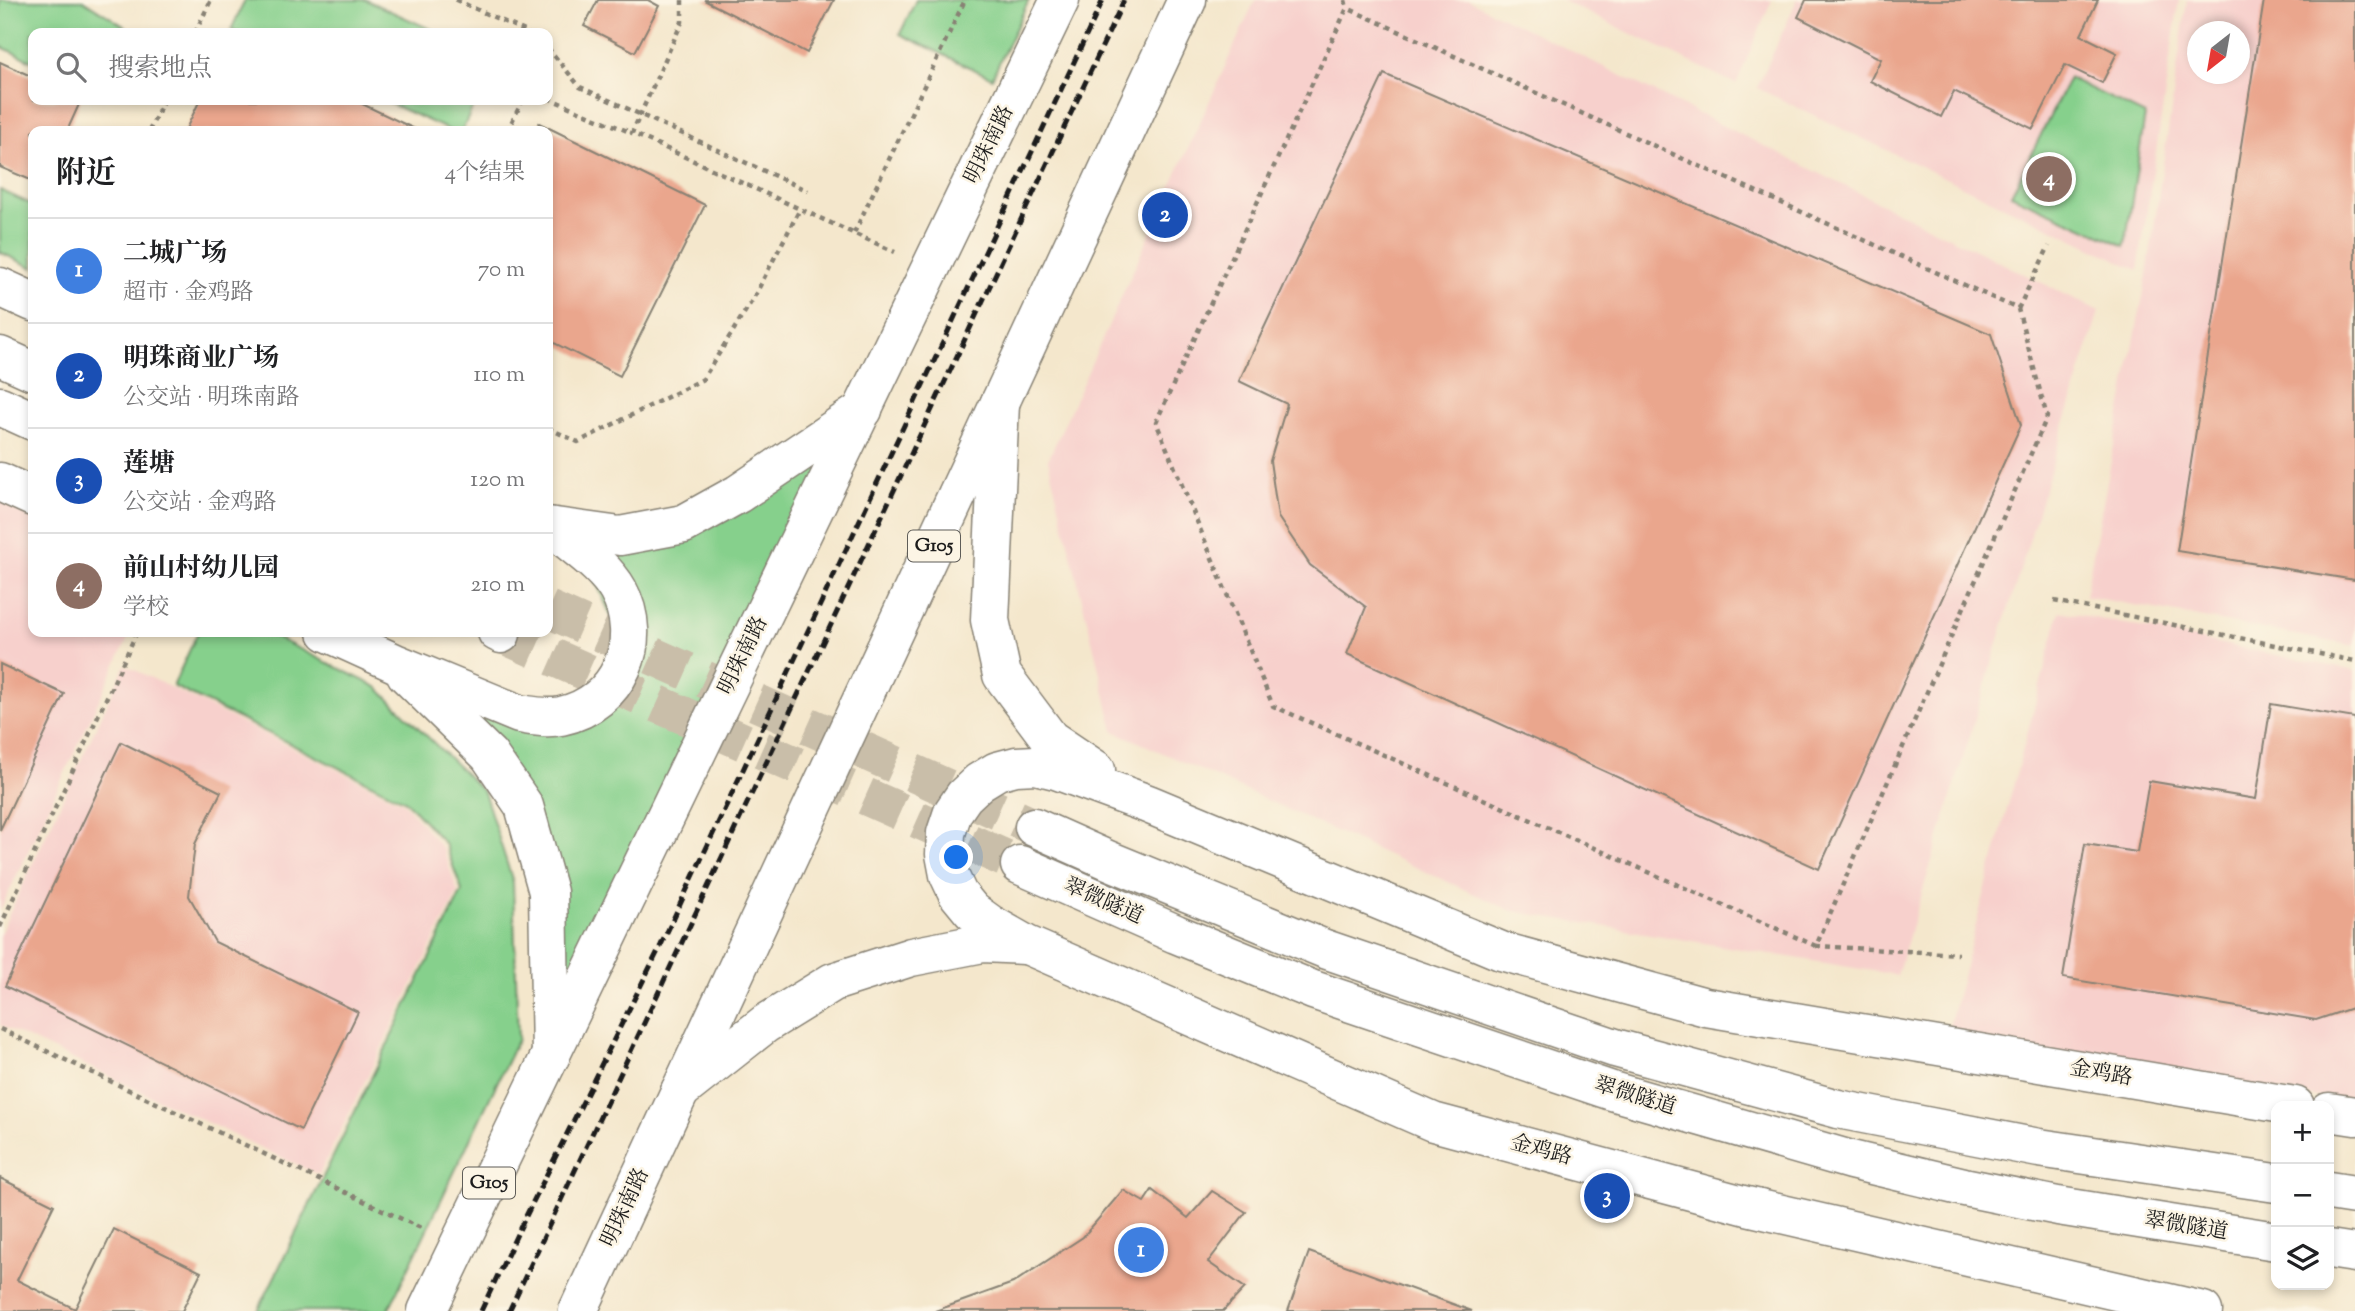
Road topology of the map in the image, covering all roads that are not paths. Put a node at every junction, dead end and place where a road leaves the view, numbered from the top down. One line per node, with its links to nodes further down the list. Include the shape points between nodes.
1 (1060, 0): 9 (main road, 明珠南路 / G105)
2 (1187, 0): 7 (main road, 明珠南路 / G105)
3 (0, 287): 4 (main road)
4 (28, 300)
5 (0, 356): 6 (main road)
6 (28, 369)
7 (1000, 403): 17 (main road, via 990,620 1002,675 1050,739); 22 (main road, 明珠南路 / G105)
8 (0, 406): 10 (main road)
9 (863, 410): 13 (main road, via 738,494 684,524 620,536); 21 (main road, 明珠南路 / G105)
10 (28, 419)
11 (0, 482): 12 (main road)
12 (28, 495)
13 (553, 526)
14 (553, 529): 16 (main road, via 603,571 625,608 628,650 622,670 596,701 559,717 539,718)
15 (338, 637): 16 (main road)
16 (395, 663): 21 (main road, via 489,755 524,806 548,892)
17 (1148, 804): 20 (main road, 金鸡路, via 1036,765 997,771 964,796 946,832 949,876 972,911); 23 (main road, 金鸡路, via 1501,951 1706,1007)
18 (1034, 827): 26 (main road, 翠微隧道, via 1325,949 1615,1048 1838,1109 2039,1148)
19 (1020, 865): 29 (main road, 翠微隧道, via 1313,990 1612,1091 1964,1187)
20 (1027, 945): 22 (main road, via 983,943 911,957 833,982 765,1024); 34 (main road, 金鸡路, via 1433,1122 1747,1206)
21 (551, 1055): 32 (main road, 明珠南路 / G105)
22 (680, 1091): 33 (main road, 明珠南路 / G105)
23 (2271, 1102)
24 (2334, 1113): 25 (main road)
25 (2355, 1116)
26 (2271, 1182)
27 (2334, 1192): 28 (main road)
28 (2355, 1195)
29 (2271, 1240)
30 (2334, 1250): 31 (main road)
31 (2355, 1253)
32 (428, 1311)
33 (578, 1311)
34 (2203, 1311)

